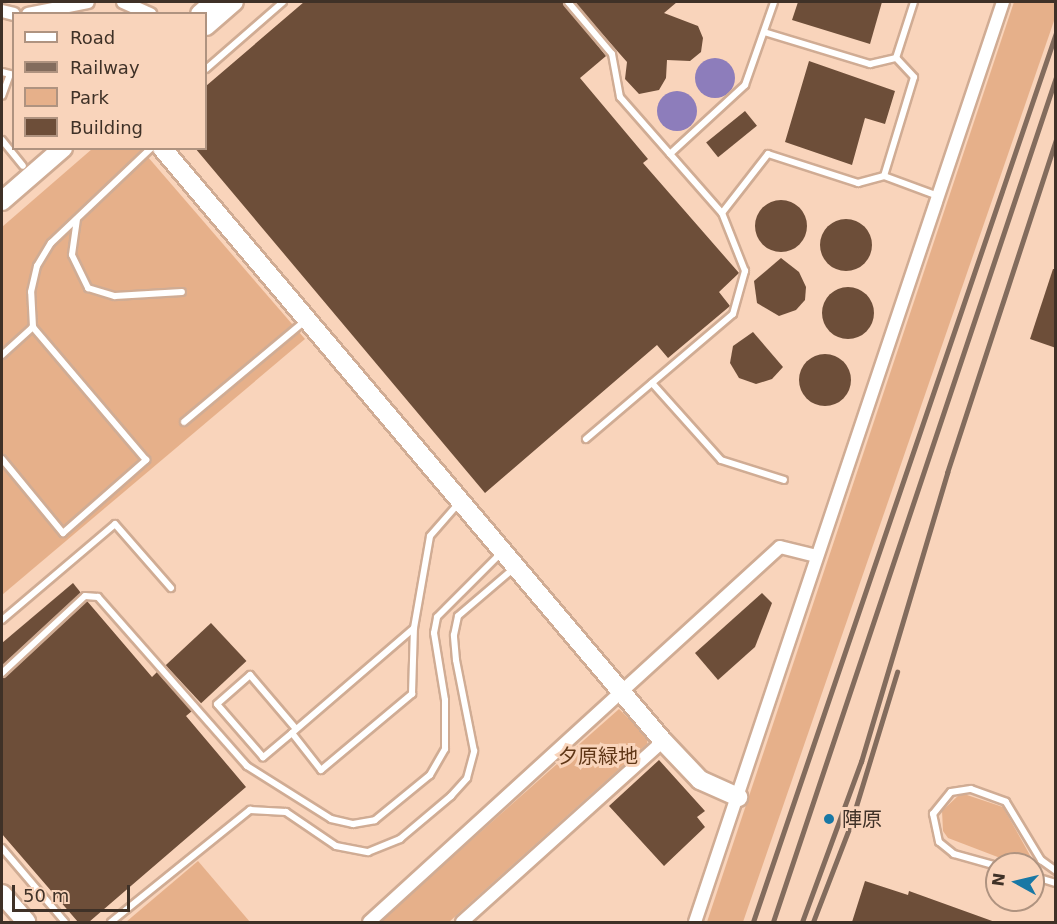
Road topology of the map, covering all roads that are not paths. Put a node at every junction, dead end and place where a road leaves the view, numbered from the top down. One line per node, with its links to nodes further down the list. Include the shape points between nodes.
1 (88, 2): 10 (street)
2 (123, 2): 11 (street)
3 (214, 2): 12 (street)
4 (234, 2): 13 (street)
5 (283, 2): 16 (lane)
6 (568, 2): 25 (lane, via 612,54 620,97)
7 (774, 2): 14 (lane)
8 (914, 2): 15 (lane)
9 (1003, 2): 29 (street)
10 (38, 12)
11 (146, 12)
12 (202, 12)
13 (207, 25)
14 (764, 32): 15 (lane, via 870,64); 25 (lane, via 746,85)
15 (896, 58): 27 (lane, via 914,77)
16 (207, 68)
17 (2, 72): 18 (lane)
18 (12, 73): 19 (lane)
19 (2, 96)
20 (2, 140): 26 (lane)
21 (41, 150): 26 (street)
22 (61, 150): 30 (street)
23 (149, 150): 32 (lane)
24 (164, 150): 34 (street)
25 (670, 154): 31 (lane)
26 (22, 166): 28 (street)
27 (884, 176): 29 (lane); 31 (lane, via 858,183 768,154)
28 (2, 184)
29 (938, 196): 44 (street)
30 (2, 201)
31 (722, 213): 37 (lane, via 745,272 733,314)
32 (77, 218): 33 (lane, via 72,255 88,288 115,296); 35 (lane, via 51,243 37,266 31,292)
33 (182, 292)
34 (306, 319): 38 (lane); 42 (street)
35 (33, 327): 36 (lane); 40 (lane, via 146,460 63,532)
36 (2, 355)
37 (652, 382): 39 (lane); 41 (lane, via 721,460)
38 (184, 422)
39 (586, 440)
40 (2, 459)
41 (784, 480)
42 (461, 502): 43 (street); 48 (lane, via 430,536)
43 (503, 551): 45 (street); 49 (lane, via 436,617 434,633 445,700 445,749 430,775 375,820 353,824 332,819 254,772 98,597 85,596)
44 (817, 556): 50 (street, via 780,547); 53 (street)
45 (516, 567): 50 (street); 60 (lane, via 458,616 456,660 474,752 467,778 452,796 400,839 368,852 336,846 286,812 250,810)
46 (171, 588): 47 (lane, via 115,524)
47 (2, 620)
48 (414, 628): 51 (lane); 51 (lane, via 412,694 321,770)
49 (2, 673)
50 (623, 693): 52 (street); 61 (street)
51 (294, 731): 51 (lane, via 263,757 217,704 250,675)
52 (663, 741): 53 (street, via 700,780); 62 (street)
53 (738, 797): 63 (street)
54 (2, 848): 59 (lane)
55 (1036, 852): 56 (lane, via 1006,802 971,789 951,792 933,814 939,842 954,854)
56 (985, 863)
57 (2, 894): 58 (street)
58 (26, 922)
59 (65, 922)
60 (111, 922)
61 (369, 922)
62 (462, 922)
63 (695, 922)

